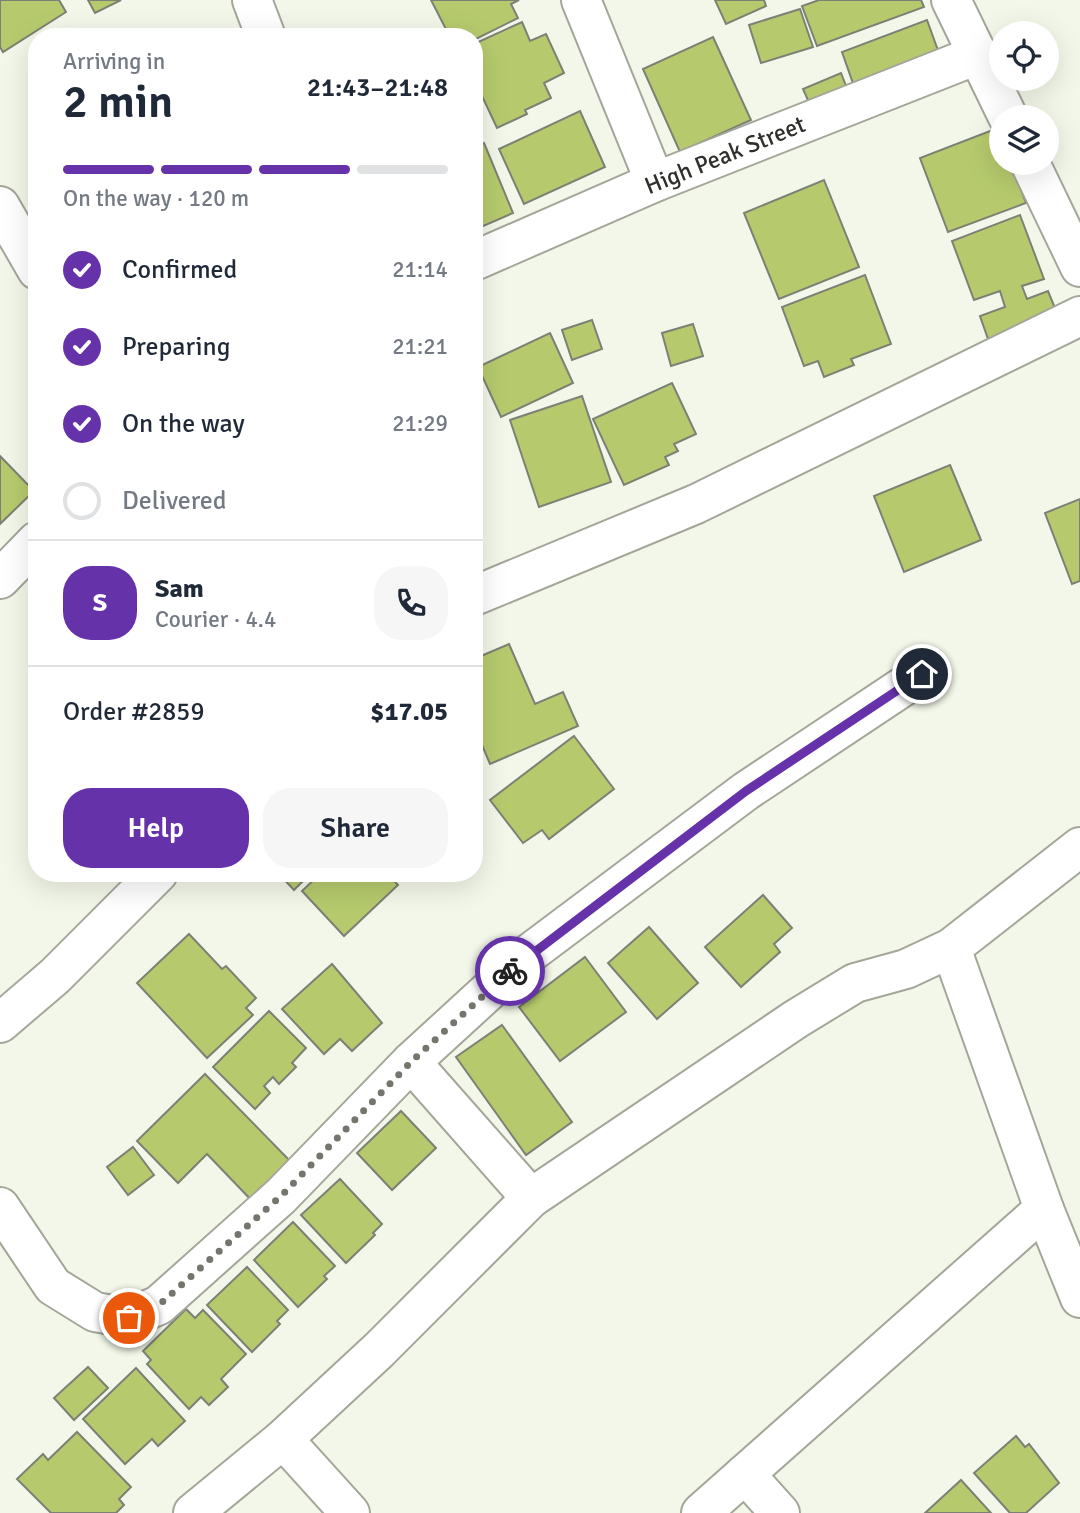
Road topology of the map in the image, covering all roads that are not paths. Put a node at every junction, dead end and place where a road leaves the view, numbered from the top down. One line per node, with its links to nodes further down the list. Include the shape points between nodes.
1 (252, 0): 4 (street)
2 (582, 0): 8 (street)
3 (951, 0): 5 (street)
4 (263, 28)
5 (978, 55): 6 (street); 8 (street, High Peak Street)
6 (1001, 105)
7 (1036, 175): 12 (street)
8 (655, 182): 11 (street, High Peak Street)
9 (0, 206): 10 (street)
10 (28, 254)
11 (483, 257)
12 (1080, 267)
13 (1080, 316): 16 (street, via 696,504)
14 (28, 550): 15 (street)
15 (0, 579)
16 (483, 592)
17 (922, 674): 22 (street, via 746,791 530,953)
18 (1080, 847): 20 (street)
19 (149, 882): 21 (street, via 55,976)
20 (951, 948): 23 (street, via 855,983 796,1018); 25 (street)
21 (0, 1023)
22 (411, 1062): 23 (street); 24 (street, via 281,1196 159,1305 129,1318 95,1312 53,1286)
23 (531, 1198): 27 (street, via 379,1350)
24 (0, 1208)
25 (1044, 1209): 26 (street); 28 (street)
26 (1080, 1298)
27 (283, 1438): 29 (street); 30 (street)
28 (746, 1474): 31 (street); 32 (street)
29 (192, 1513)
30 (350, 1513)
31 (701, 1513)
32 (780, 1513)

